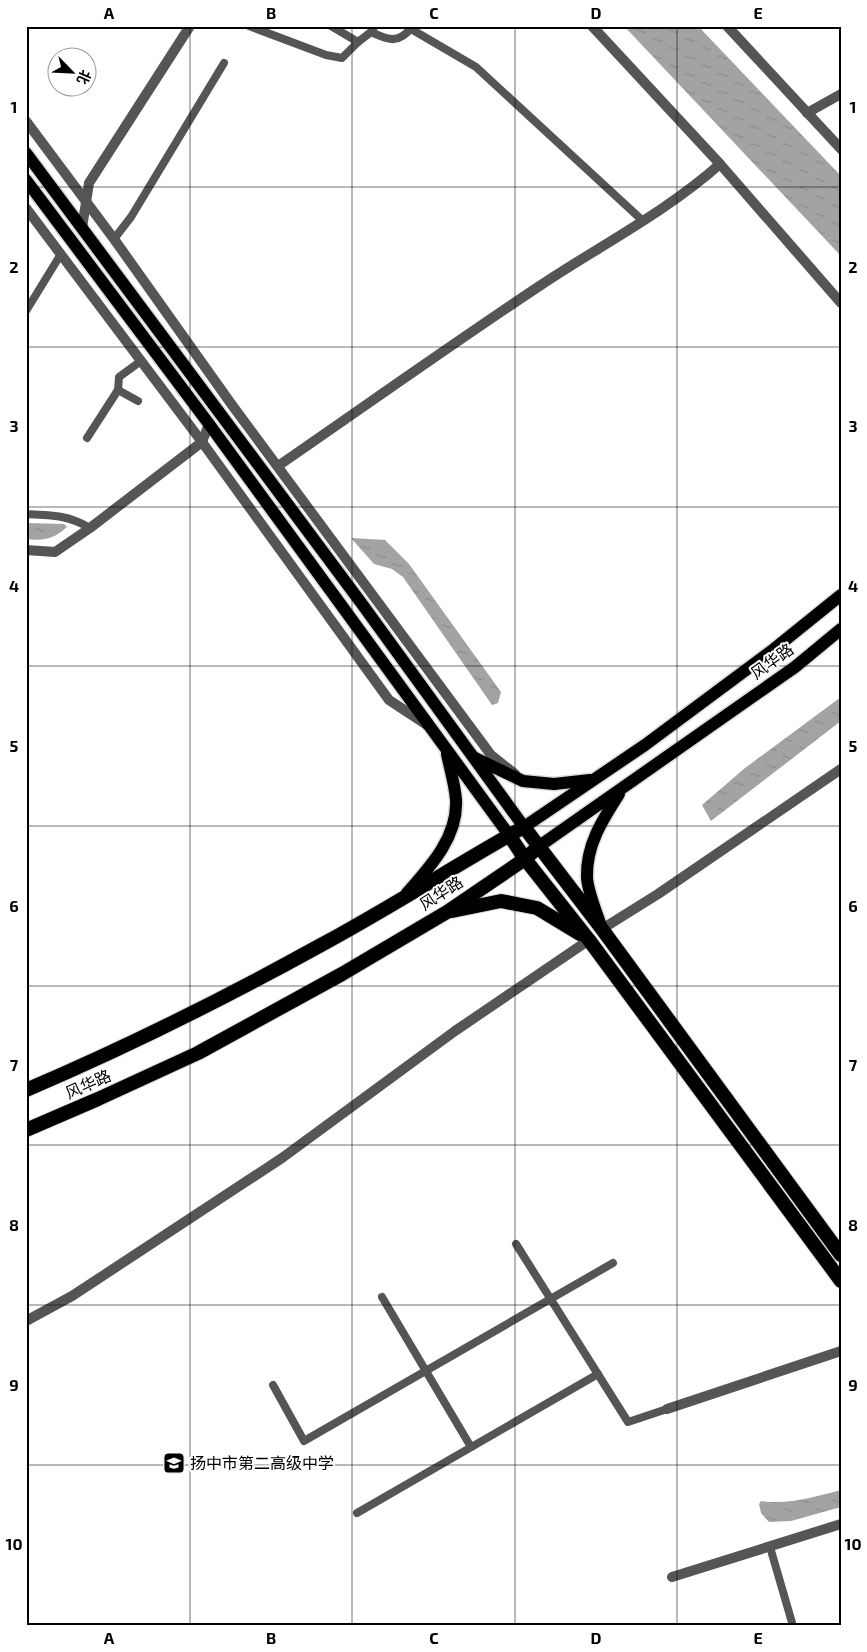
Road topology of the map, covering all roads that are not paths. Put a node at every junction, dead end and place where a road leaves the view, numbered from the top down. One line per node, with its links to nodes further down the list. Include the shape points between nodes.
1 (190, 26): 17 (street, via 90,183)
2 (249, 26): 8 (lane, via 342,58)
3 (331, 26): 8 (lane)
4 (592, 26): 15 (street)
5 (726, 26): 11 (street)
6 (412, 28): 7 (lane, via 399,38 390,40); 19 (lane, via 476,67)
7 (373, 29): 8 (lane)
8 (358, 42)
9 (224, 63): 21 (lane, via 131,217)
10 (841, 94): 11 (street)
11 (807, 113): 13 (street)
12 (26, 121): 17 (street)
13 (841, 149)
14 (26, 153): 20 (main road)
15 (720, 164): 19 (street, via 698,184); 23 (street)
16 (26, 180): 30 (main road)
17 (86, 202): 20 (street); 21 (street)
18 (26, 208): 22 (street)
19 (643, 221): 33 (street, via 541,285)
20 (82, 228): 29 (main road)
21 (114, 239): 28 (street)
22 (61, 254): 24 (lane); 25 (street)
23 (841, 303)
24 (26, 311)
25 (141, 361): 26 (lane, via 119,377); 32 (street)
26 (118, 390): 27 (lane); 31 (lane)
27 (138, 401)
28 (232, 404): 29 (street); 33 (street)
29 (220, 415): 30 (street); 41 (main road)
30 (209, 424): 32 (street); 39 (main road)
31 (87, 438)
32 (202, 442): 35 (street); 39 (street, via 390,700)
33 (278, 466): 44 (street, via 491,754)
34 (26, 514): 35 (lane, via 57,515)
35 (90, 528): 36 (street, via 55,552)
36 (26, 550)
37 (841, 594): 43 (main road, 风华路, via 774,649)
38 (841, 629): 45 (main road, 风华路, via 795,667)
39 (430, 727): 40 (main road)
40 (446, 749): 47 (main road); 50 (main road, via 456,800 451,833 430,867)
41 (472, 756): 44 (main road); 46 (main road)
42 (841, 769): 52 (street)
43 (592, 780): 44 (main road, via 554,784); 46 (main road, 风华路)
44 (524, 781)
45 (623, 787): 48 (main road, 风华路); 52 (main road, via 590,848 587,878)
46 (524, 827): 47 (highway, 风华路); 48 (highway)
47 (510, 835): 49 (highway); 50 (highway, 风华路)
48 (538, 847): 49 (highway, 风华路); 52 (highway)
49 (526, 858): 51 (highway, 风华路); 53 (highway)
50 (403, 898): 54 (highway, 风华路, via 177,1022)
51 (447, 912): 53 (highway, via 501,901 537,908); 55 (highway, 风华路, via 342,974 198,1052)
52 (602, 929): 57 (highway)
53 (589, 940): 59 (highway); 62 (street, via 455,1031 282,1158 72,1296)
54 (26, 1090)
55 (26, 1130)
56 (516, 1244): 61 (lane)
57 (841, 1255)
58 (613, 1263): 61 (lane)
59 (841, 1281)
60 (382, 1297): 64 (lane)
61 (551, 1299): 64 (lane); 65 (lane)
62 (26, 1321)
63 (841, 1352): 67 (street)
64 (426, 1370): 66 (lane, via 304,1440); 68 (lane)
65 (598, 1374): 67 (lane, via 628,1422); 68 (lane)
66 (273, 1385)
67 (667, 1409)
68 (471, 1447): 69 (lane)
69 (357, 1513)
70 (841, 1524): 71 (street)
71 (770, 1547): 72 (street); 73 (lane)
72 (672, 1577)
73 (793, 1626)

